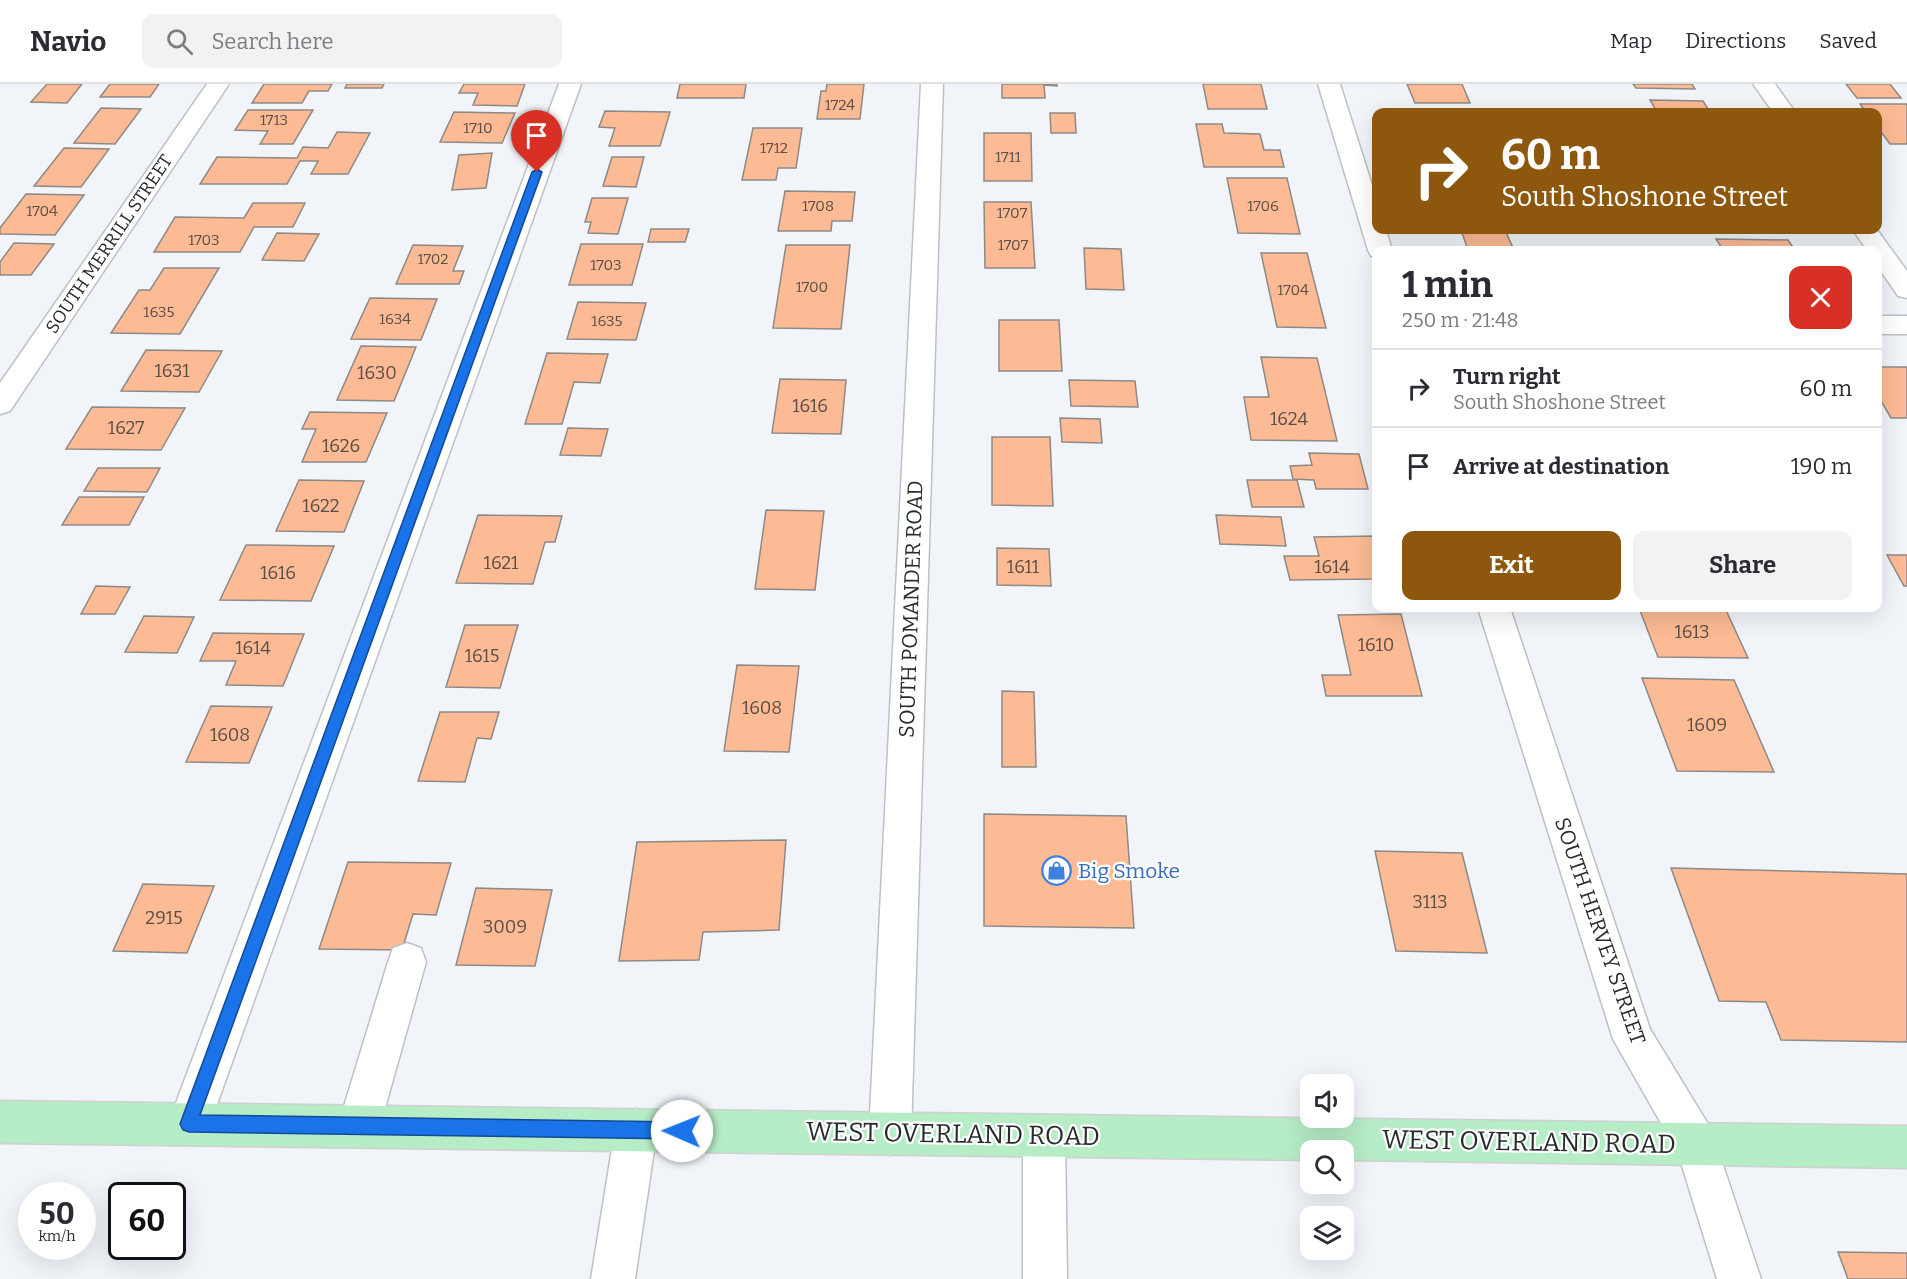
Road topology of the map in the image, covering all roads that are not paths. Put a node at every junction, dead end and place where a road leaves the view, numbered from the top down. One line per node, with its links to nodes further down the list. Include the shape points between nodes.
1 (218, 84): 12 (street, SOUTH MERRILL STREET)
2 (570, 84): 16 (street)
3 (932, 84): 19 (street, SOUTH POMANDER ROAD)
4 (1329, 84): 7 (street)
5 (1764, 84): 6 (street)
6 (1781, 108)
7 (1372, 224)
8 (1882, 254): 9 (street)
9 (1907, 290)
10 (1882, 325): 11 (street)
11 (1907, 325)
12 (0, 404)
13 (1495, 612): 21 (street, SOUTH HERVEY STREET, via 1633,1039)
14 (407, 962): 17 (street)
15 (0, 1122): 16 (main road, WEST OVERLAND ROAD)
16 (189, 1124): 17 (main road, WEST OVERLAND ROAD)
17 (359, 1126): 18 (main road, WEST OVERLAND ROAD)
18 (636, 1130): 19 (main road, WEST OVERLAND ROAD); 23 (street)
19 (890, 1134): 20 (main road, WEST OVERLAND ROAD)
20 (1044, 1136): 21 (main road, WEST OVERLAND ROAD); 24 (street)
21 (1696, 1144): 22 (main road, WEST OVERLAND ROAD); 25 (street, SOUTH HERVEY STREET)
22 (1907, 1147)
23 (613, 1279)
24 (1045, 1279)
25 (1738, 1279)

